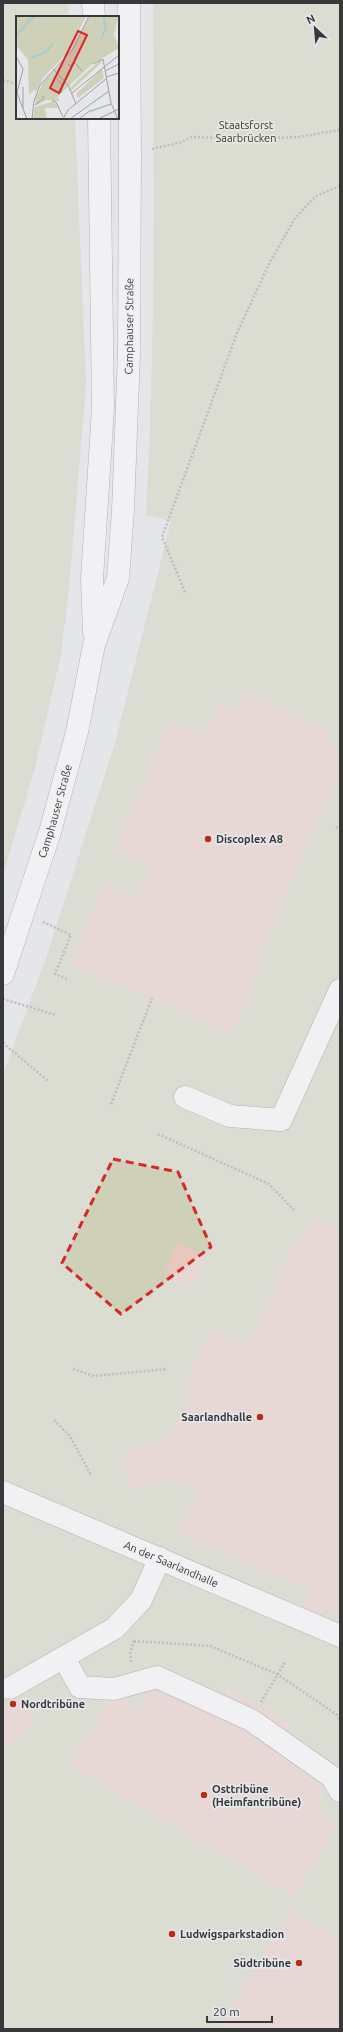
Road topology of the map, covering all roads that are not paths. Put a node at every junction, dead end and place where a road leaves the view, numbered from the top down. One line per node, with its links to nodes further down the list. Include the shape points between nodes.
1 (93, 3): 3 (main road)
2 (129, 3): 5 (main road, Camphauser Straße, via 129,353 122,517 118,578)
3 (94, 16)
4 (98, 119): 5 (main road, Camphauser Straße, via 103,408 92,579)
5 (94, 645): 6 (main road, Camphauser Straße, via 67,773)
6 (3, 974)
7 (340, 990): 8 (main road, via 281,1120 230,1116)
8 (185, 1097)
9 (3, 1492): 10 (main road, An der Saarlandhalle)
10 (160, 1558): 11 (main road, An der Saarlandhalle); 12 (main road, via 141,1600 115,1628)
11 (340, 1636)
12 (64, 1658): 13 (main road); 14 (main road, via 80,1687 114,1689 157,1677 251,1720 332,1776)
13 (10, 1688)
14 (340, 1791)

